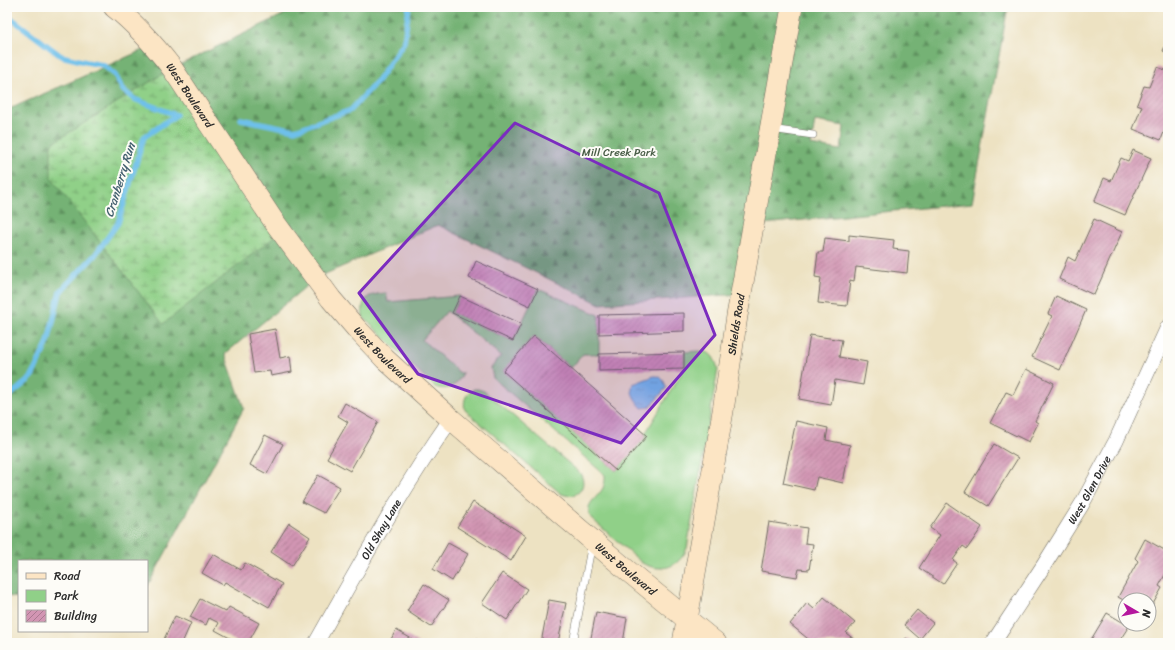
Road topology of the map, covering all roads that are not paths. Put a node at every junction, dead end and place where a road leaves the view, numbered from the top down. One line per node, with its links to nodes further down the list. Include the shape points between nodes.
1 (114, 7): 6 (street, West Boulevard, via 154,45 172,68 273,220 331,299 385,359)
2 (792, 7): 3 (street, Shields Road)
3 (770, 129): 4 (lane); 8 (street, Shields Road)
4 (812, 135)
5 (1168, 327): 13 (street, West Glen Drive, via 1116,441 1082,504)
6 (451, 419): 7 (street, West Boulevard); 9 (street, Old Shay Lane, via 418,469)
7 (592, 541): 8 (street, West Boulevard); 10 (lane)
8 (688, 620): 11 (street, Shields Road); 12 (street, West Boulevard)
9 (316, 643)
10 (573, 643)
11 (683, 643)
12 (716, 643)
13 (993, 643)

